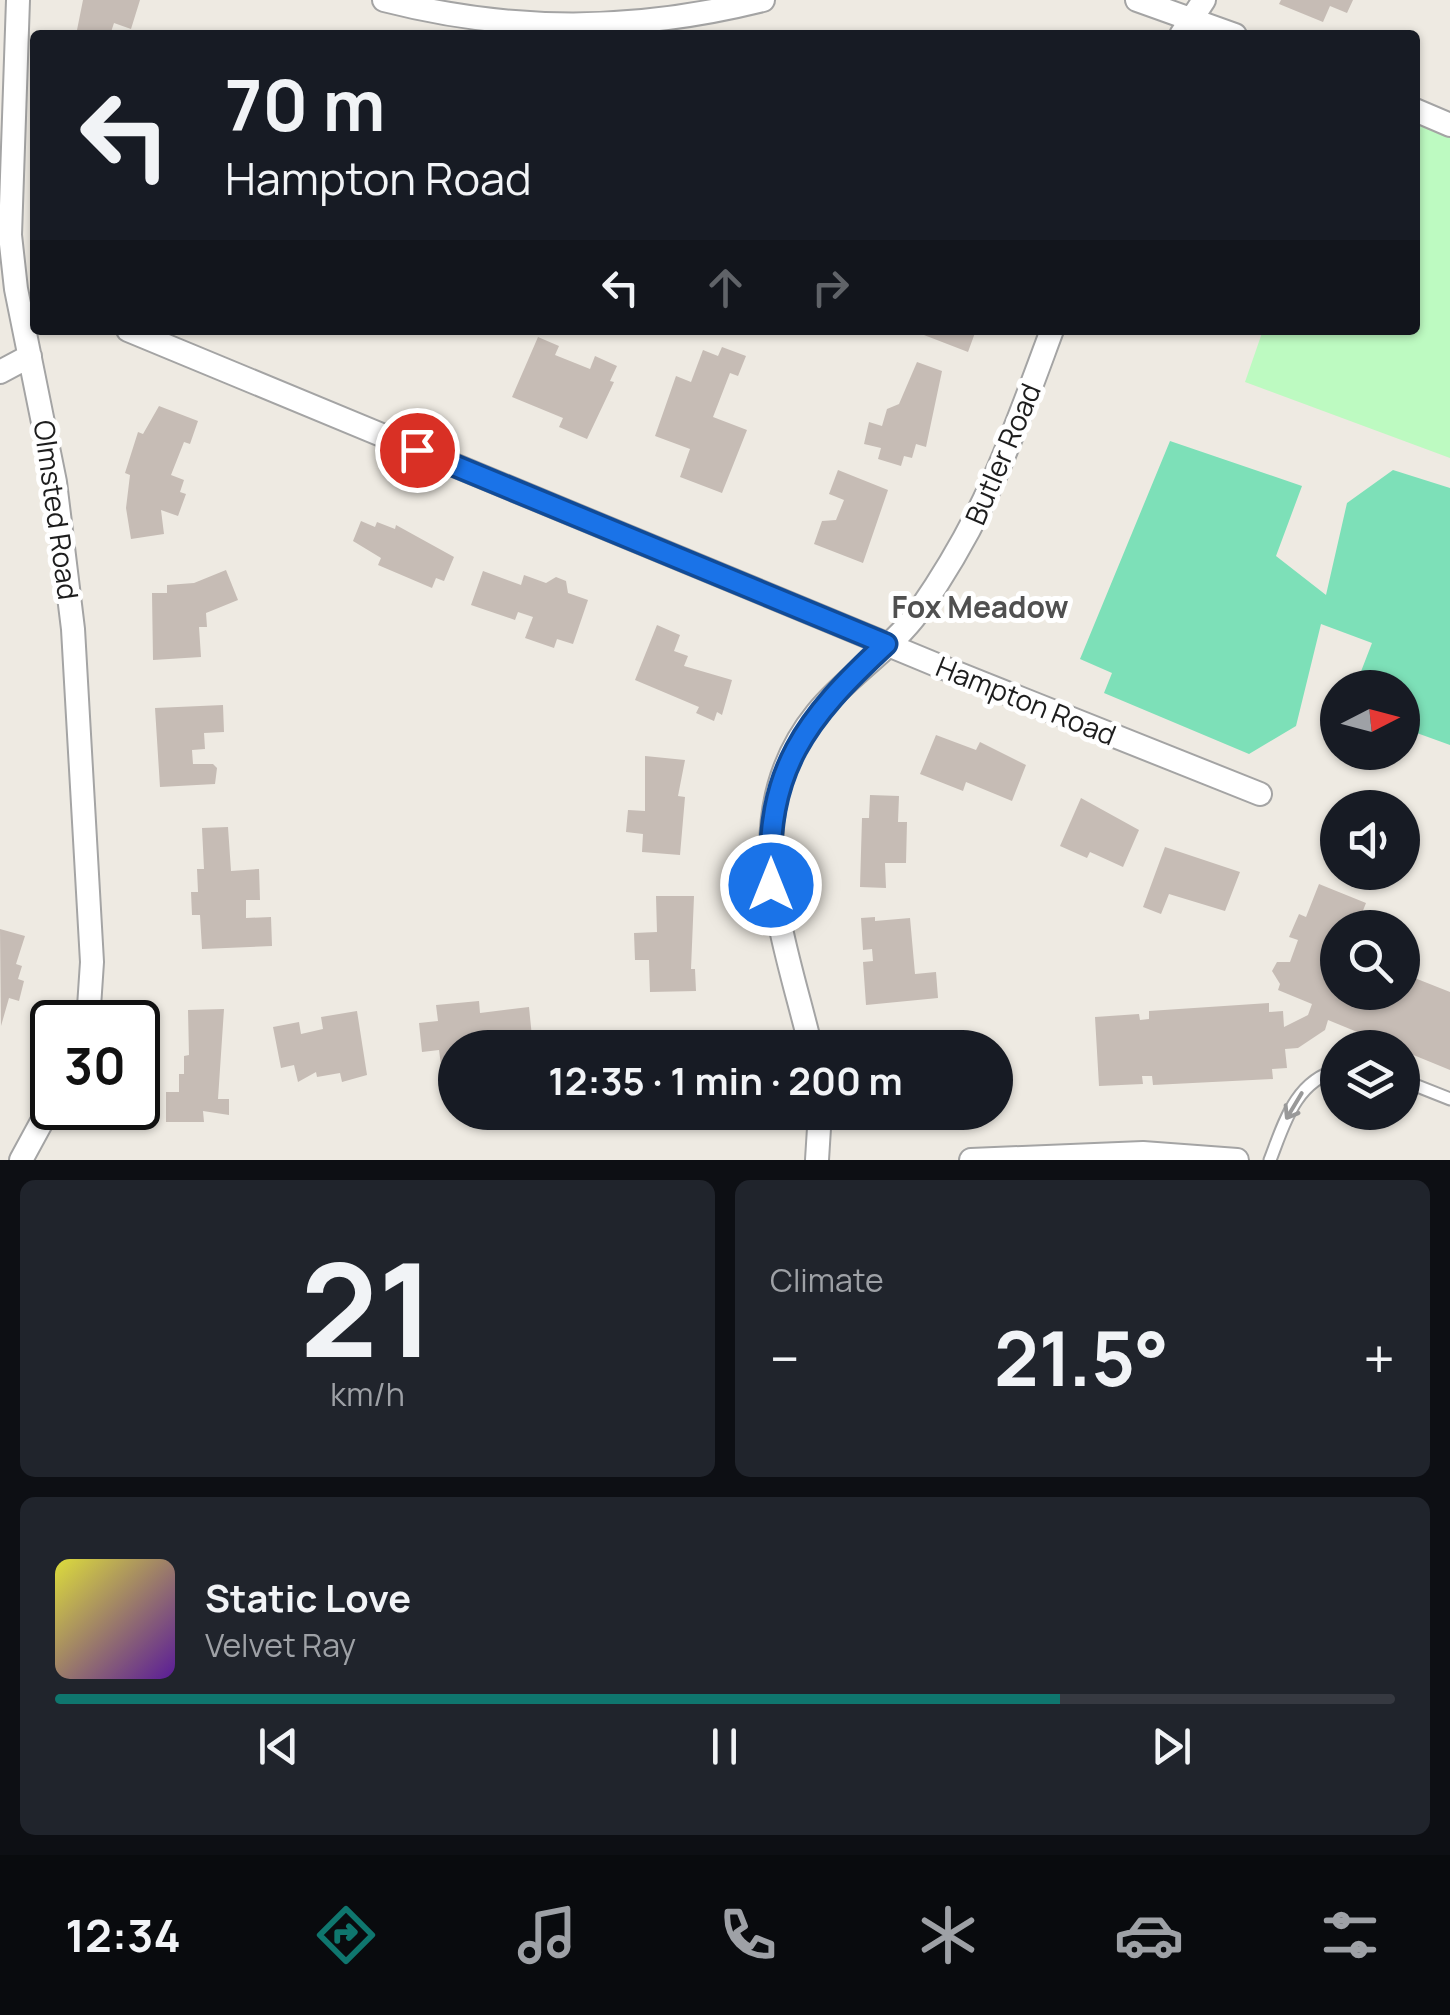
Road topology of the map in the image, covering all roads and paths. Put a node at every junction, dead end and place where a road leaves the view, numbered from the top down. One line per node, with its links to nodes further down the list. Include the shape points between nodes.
1 (18, 0): 9 (street, Olmsted Road, via 10,234)
2 (384, 0): 3 (street, via 439,14 578,27 691,16)
3 (763, 0)
4 (1137, 0): 5 (street)
5 (1192, 18): 6 (street)
6 (1222, 30)
7 (1420, 112): 8 (street)
8 (1450, 124)
9 (17, 290): 12 (street, Olmsted Road)
10 (140, 335): 14 (street, Hampton Road)
11 (1050, 335): 14 (street, Butler Road, via 972,532 916,616)
12 (30, 356): 13 (street); 16 (street, Olmsted Road, via 55,482 72,629)
13 (0, 372)
14 (886, 644): 15 (street, Hampton Road); 17 (street, Butler Road, via 817,712 796,743 774,800 773,900)
15 (1260, 794)
16 (89, 1000)
17 (806, 1030)
18 (1320, 1079): 27 (lane, one-way to 27, via 1292,1105)
19 (1420, 1087): 20 (lane)
20 (1450, 1099)
21 (37, 1130): 23 (street)
22 (819, 1130): 24 (street)
23 (21, 1160)
24 (817, 1160)
25 (971, 1160): 26 (street, via 1143,1153)
26 (1238, 1160)
27 (1270, 1160)

